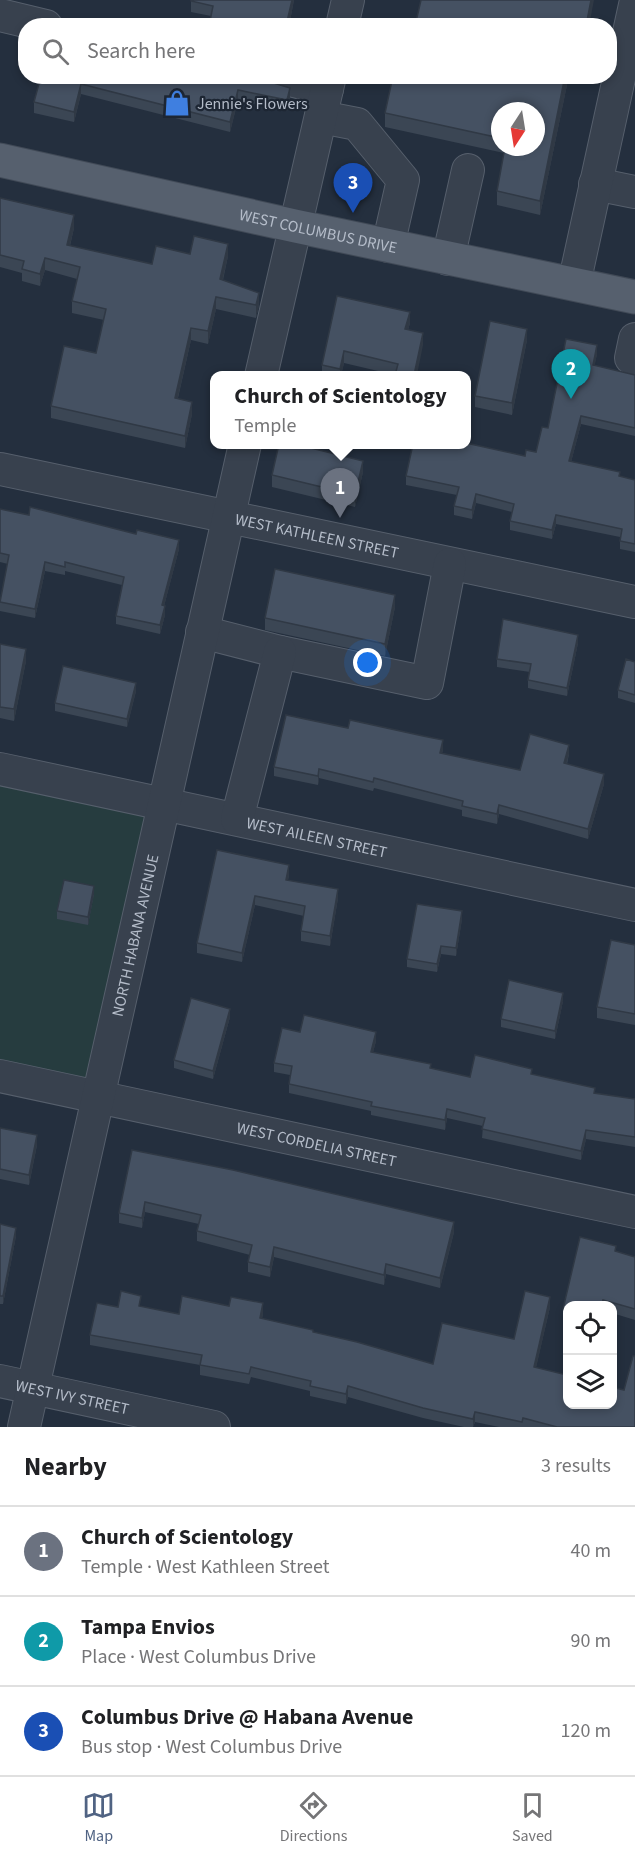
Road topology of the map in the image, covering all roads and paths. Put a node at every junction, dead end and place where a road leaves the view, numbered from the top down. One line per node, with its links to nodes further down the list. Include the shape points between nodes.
1 (348, 0): 4 (street)
2 (635, 5): 10 (street)
3 (0, 15): 5 (street)
4 (344, 18)
5 (18, 19)
6 (297, 84): 7 (street)
7 (326, 94): 12 (street); 13 (street, via 357,124 403,180)
8 (0, 160): 12 (main road, WEST COLUMBUS DRIVE)
9 (468, 170): 14 (street)
10 (595, 184): 11 (street); 15 (street)
11 (635, 192)
12 (295, 226): 13 (main road, WEST COLUMBUS DRIVE); 17 (street)
13 (388, 246): 14 (main road, WEST COLUMBUS DRIVE)
14 (448, 259): 15 (main road, WEST COLUMBUS DRIVE)
15 (573, 284): 16 (main road, WEST COLUMBUS DRIVE)
16 (635, 297)
17 (262, 371)
18 (244, 449): 20 (street, NORTH HABANA AVENUE)
19 (0, 469): 20 (street, WEST KATHLEEN STREET)
20 (228, 518): 21 (street, WEST KATHLEEN STREET); 23 (street, NORTH HABANA AVENUE)
21 (450, 564): 22 (street, WEST KATHLEEN STREET); 24 (street, via 427,682)
22 (635, 603)
23 (202, 632): 24 (street); 26 (street, NORTH HABANA AVENUE)
24 (280, 652): 27 (street)
25 (0, 769): 26 (street, WEST AILEEN STREET)
26 (164, 803): 27 (street, WEST AILEEN STREET); 30 (street, NORTH HABANA AVENUE)
27 (237, 819): 28 (street, WEST AILEEN STREET)
28 (635, 905)
29 (0, 1076): 30 (street, WEST CORDELIA STREET)
30 (98, 1097): 31 (street, WEST CORDELIA STREET); 33 (street, NORTH HABANA AVENUE)
31 (635, 1212)
32 (0, 1381): 33 (street, WEST IVY STREET)
33 (32, 1388): 34 (street, NORTH HABANA AVENUE); 35 (street, WEST IVY STREET)
34 (24, 1427)
35 (214, 1427)

